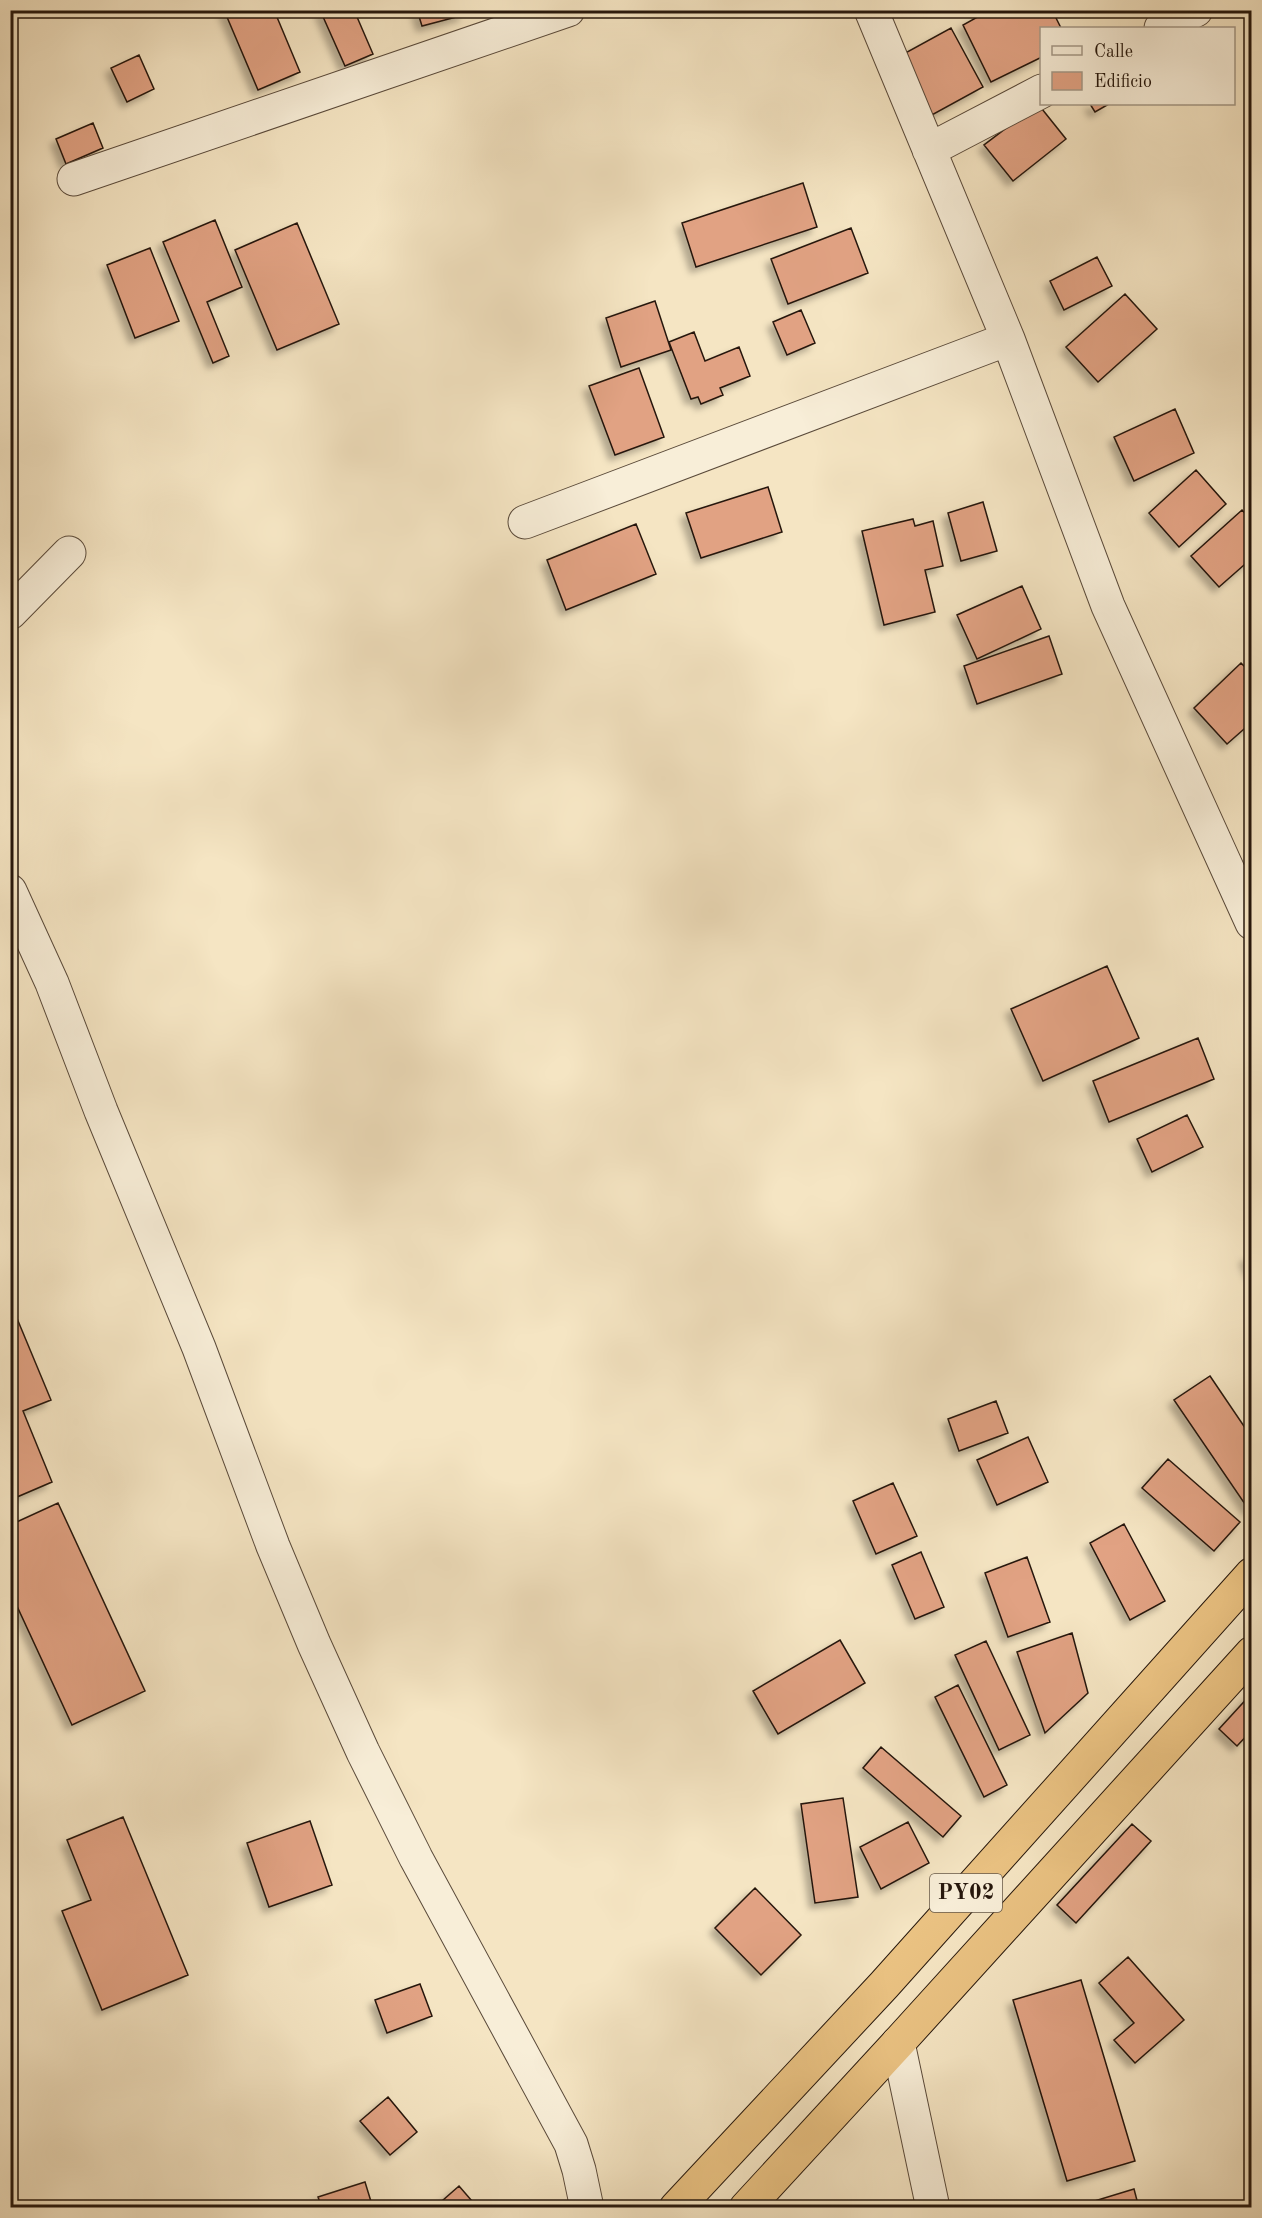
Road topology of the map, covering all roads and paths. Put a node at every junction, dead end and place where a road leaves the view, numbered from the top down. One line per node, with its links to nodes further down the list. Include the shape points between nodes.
1 (568, 10): 7 (street)
2 (871, 10): 6 (street)
3 (1196, 10): 4 (street)
4 (1163, 27)
5 (1040, 92): 6 (street)
6 (929, 150): 8 (street)
7 (74, 179)
8 (1008, 339): 9 (street); 13 (street, via 1108,606)
9 (525, 522)
10 (69, 553): 11 (street)
11 (10, 613)
12 (10, 891): 17 (street, via 52,983 200,1348 260,1514 314,1644 416,1858 571,2144)
13 (1251, 923)
14 (1251, 1574): 18 (highway, PY02, via 892,1976)
15 (1251, 1653): 16 (highway, PY02)
16 (898, 2043): 19 (highway, PY02); 20 (street)
17 (587, 2208)
18 (676, 2208)
19 (746, 2208)
20 (933, 2208)

